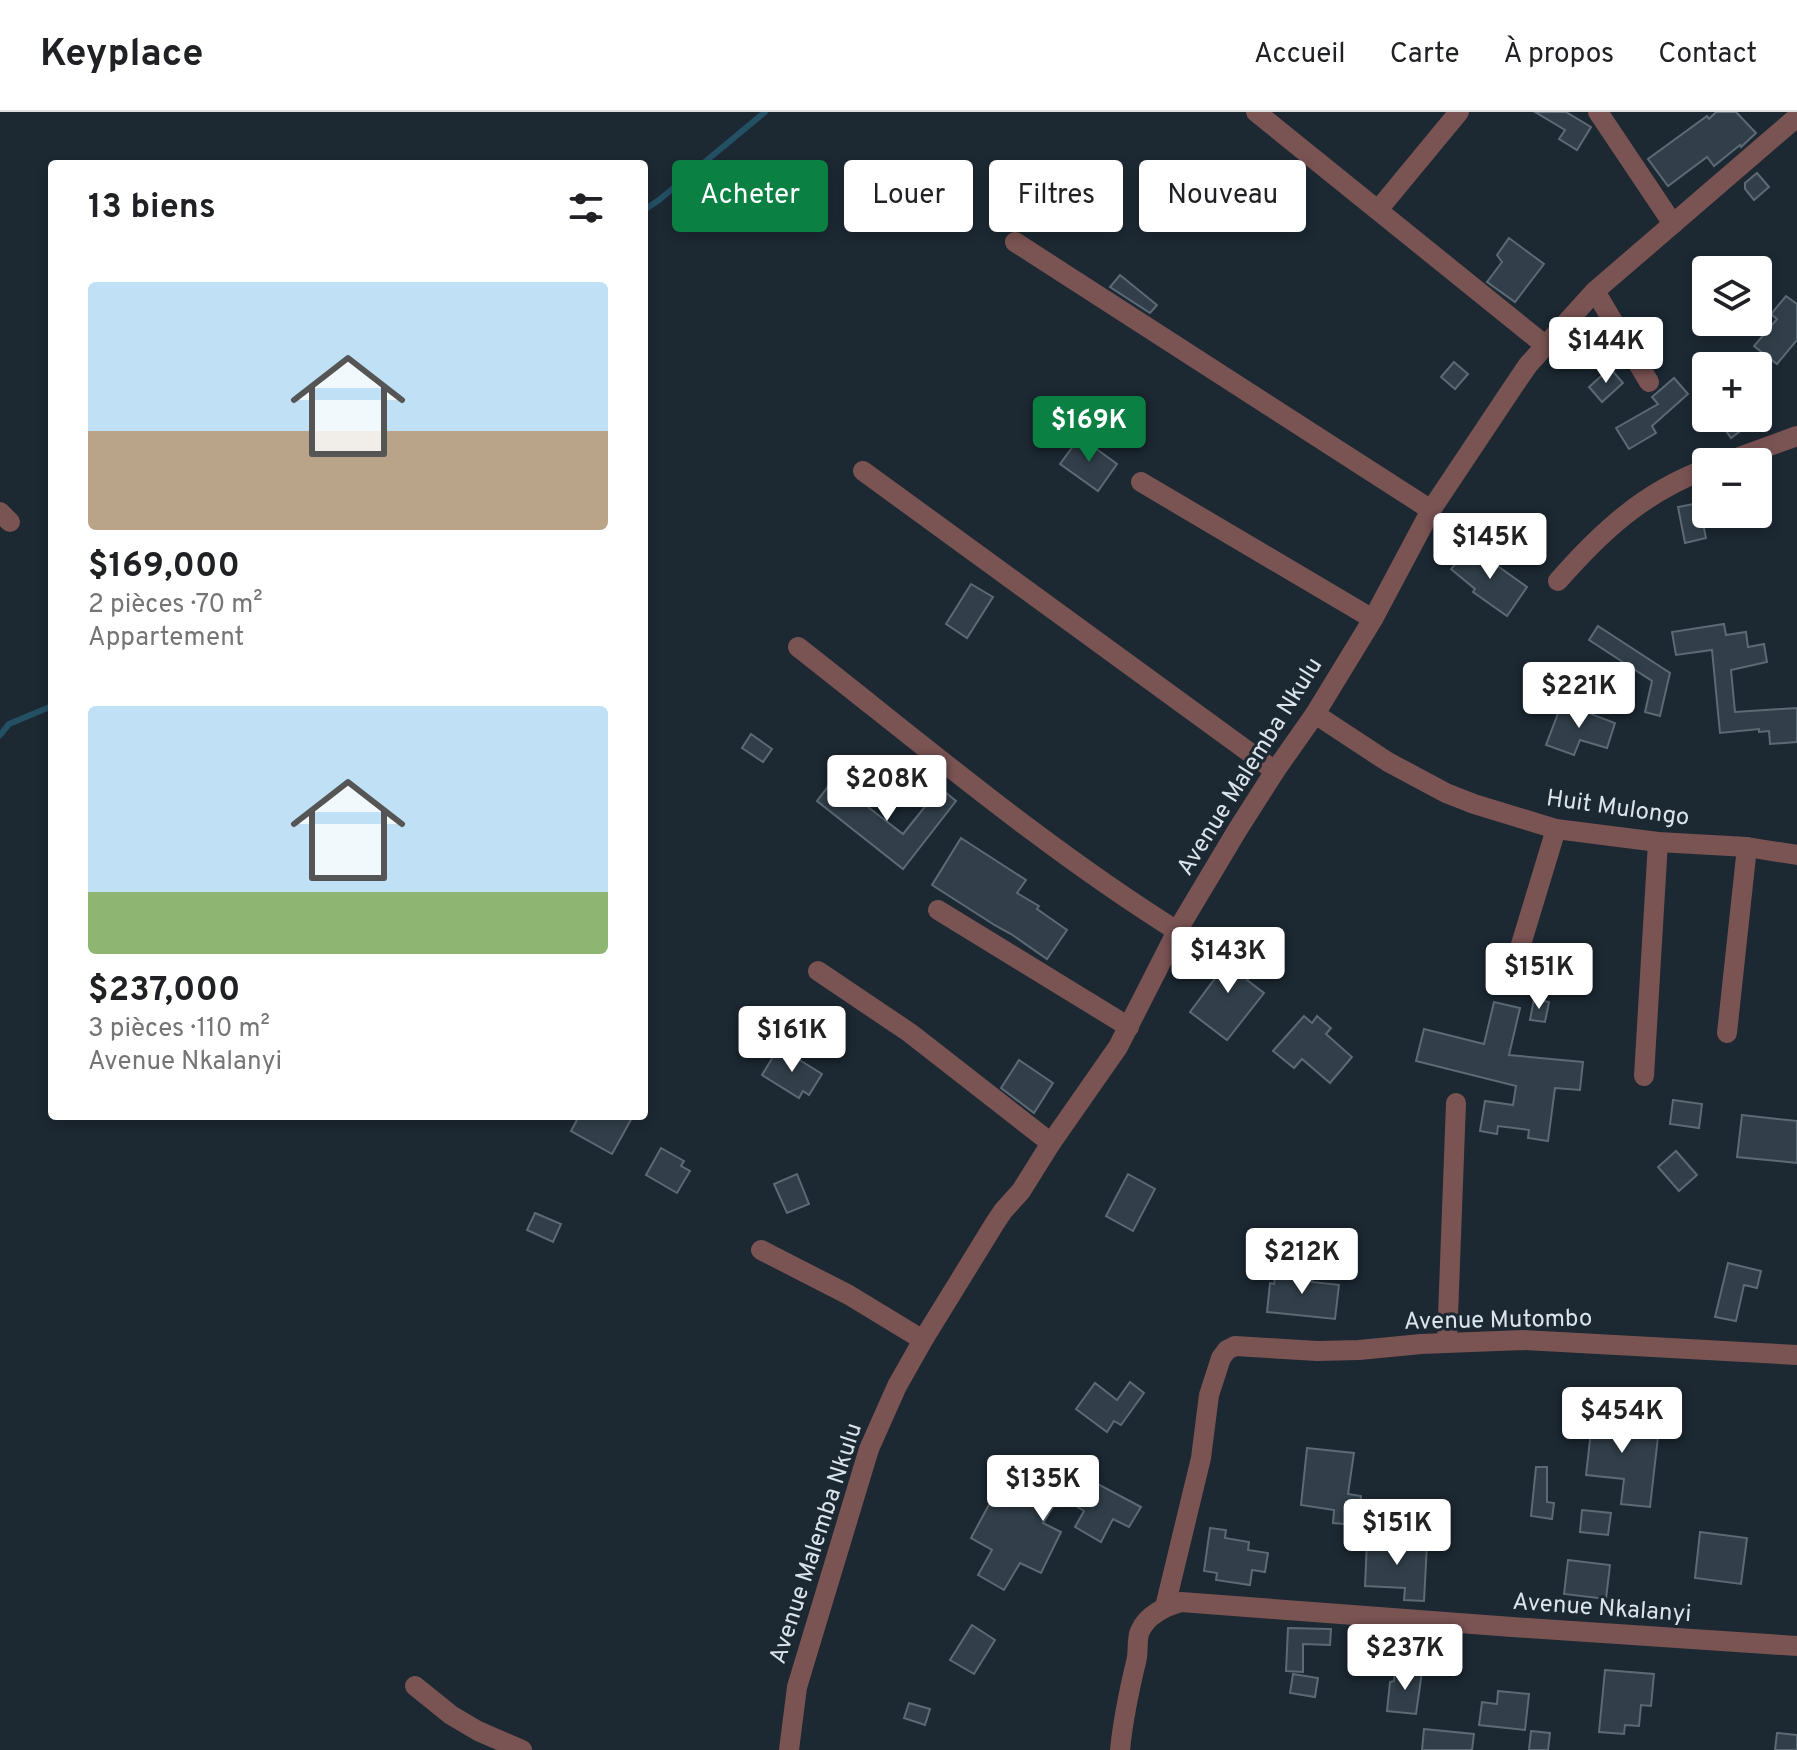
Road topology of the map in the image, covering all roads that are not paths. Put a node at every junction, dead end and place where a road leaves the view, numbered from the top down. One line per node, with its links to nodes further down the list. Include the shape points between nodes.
1 (1256, 112): 5 (street)
2 (1459, 112): 5 (street)
3 (1598, 112): 6 (street)
4 (1797, 117): 6 (street, Avenue Malemba Nkulu)
5 (1378, 210): 9 (street)
6 (1673, 224): 8 (street, Avenue Malemba Nkulu)
7 (1015, 242): 16 (street)
8 (1595, 291): 9 (street, Avenue Malemba Nkulu); 10 (street)
9 (1546, 346): 16 (street, Avenue Malemba Nkulu)
10 (1649, 382)
11 (1797, 436): 12 (street)
12 (1764, 448)
13 (863, 471): 21 (street)
14 (1692, 474): 17 (street, via 1620,519)
15 (1141, 482): 18 (street)
16 (1431, 510): 18 (street, Avenue Malemba Nkulu)
17 (1558, 581)
18 (1373, 619): 20 (street, Avenue Malemba Nkulu)
19 (798, 647): 27 (street, via 1117,894)
20 (1315, 714): 21 (street, Avenue Malemba Nkulu); 22 (street, Huit Mulongo, via 1446,793)
21 (1275, 771): 27 (street, Avenue Malemba Nkulu)
22 (1556, 829): 23 (street, Huit Mulongo); 29 (street)
23 (1658, 842): 24 (street, Huit Mulongo); 32 (street)
24 (1747, 847): 25 (street, Huit Mulongo); 31 (street)
25 (1797, 855)
26 (938, 910): 30 (street)
27 (1177, 931): 30 (street, Avenue Malemba Nkulu)
28 (818, 971): 34 (street, via 910,1033)
29 (1512, 974)
30 (1129, 1027): 34 (street, Avenue Malemba Nkulu)
31 (1727, 1033)
32 (1644, 1076)
33 (1456, 1103): 37 (street)
34 (1051, 1143): 36 (street, Avenue Malemba Nkulu)
35 (761, 1250): 36 (street)
36 (923, 1340): 43 (street, Avenue Malemba Nkulu, via 862,1468 797,1687)
37 (1447, 1343): 38 (street, Avenue Mutombo, via 1553,1341); 39 (street, Avenue Mutombo, via 1331,1351 1235,1346 1227,1350 1209,1395 1201,1458)
38 (1797, 1355)
39 (1165, 1607): 40 (street, Avenue Nkalanyi, via 1187,1601); 44 (street, via 1140,1631)
40 (1797, 1646)
41 (415, 1686): 42 (street, via 451,1715)
42 (522, 1750)
43 (789, 1750)
44 (1120, 1750)

